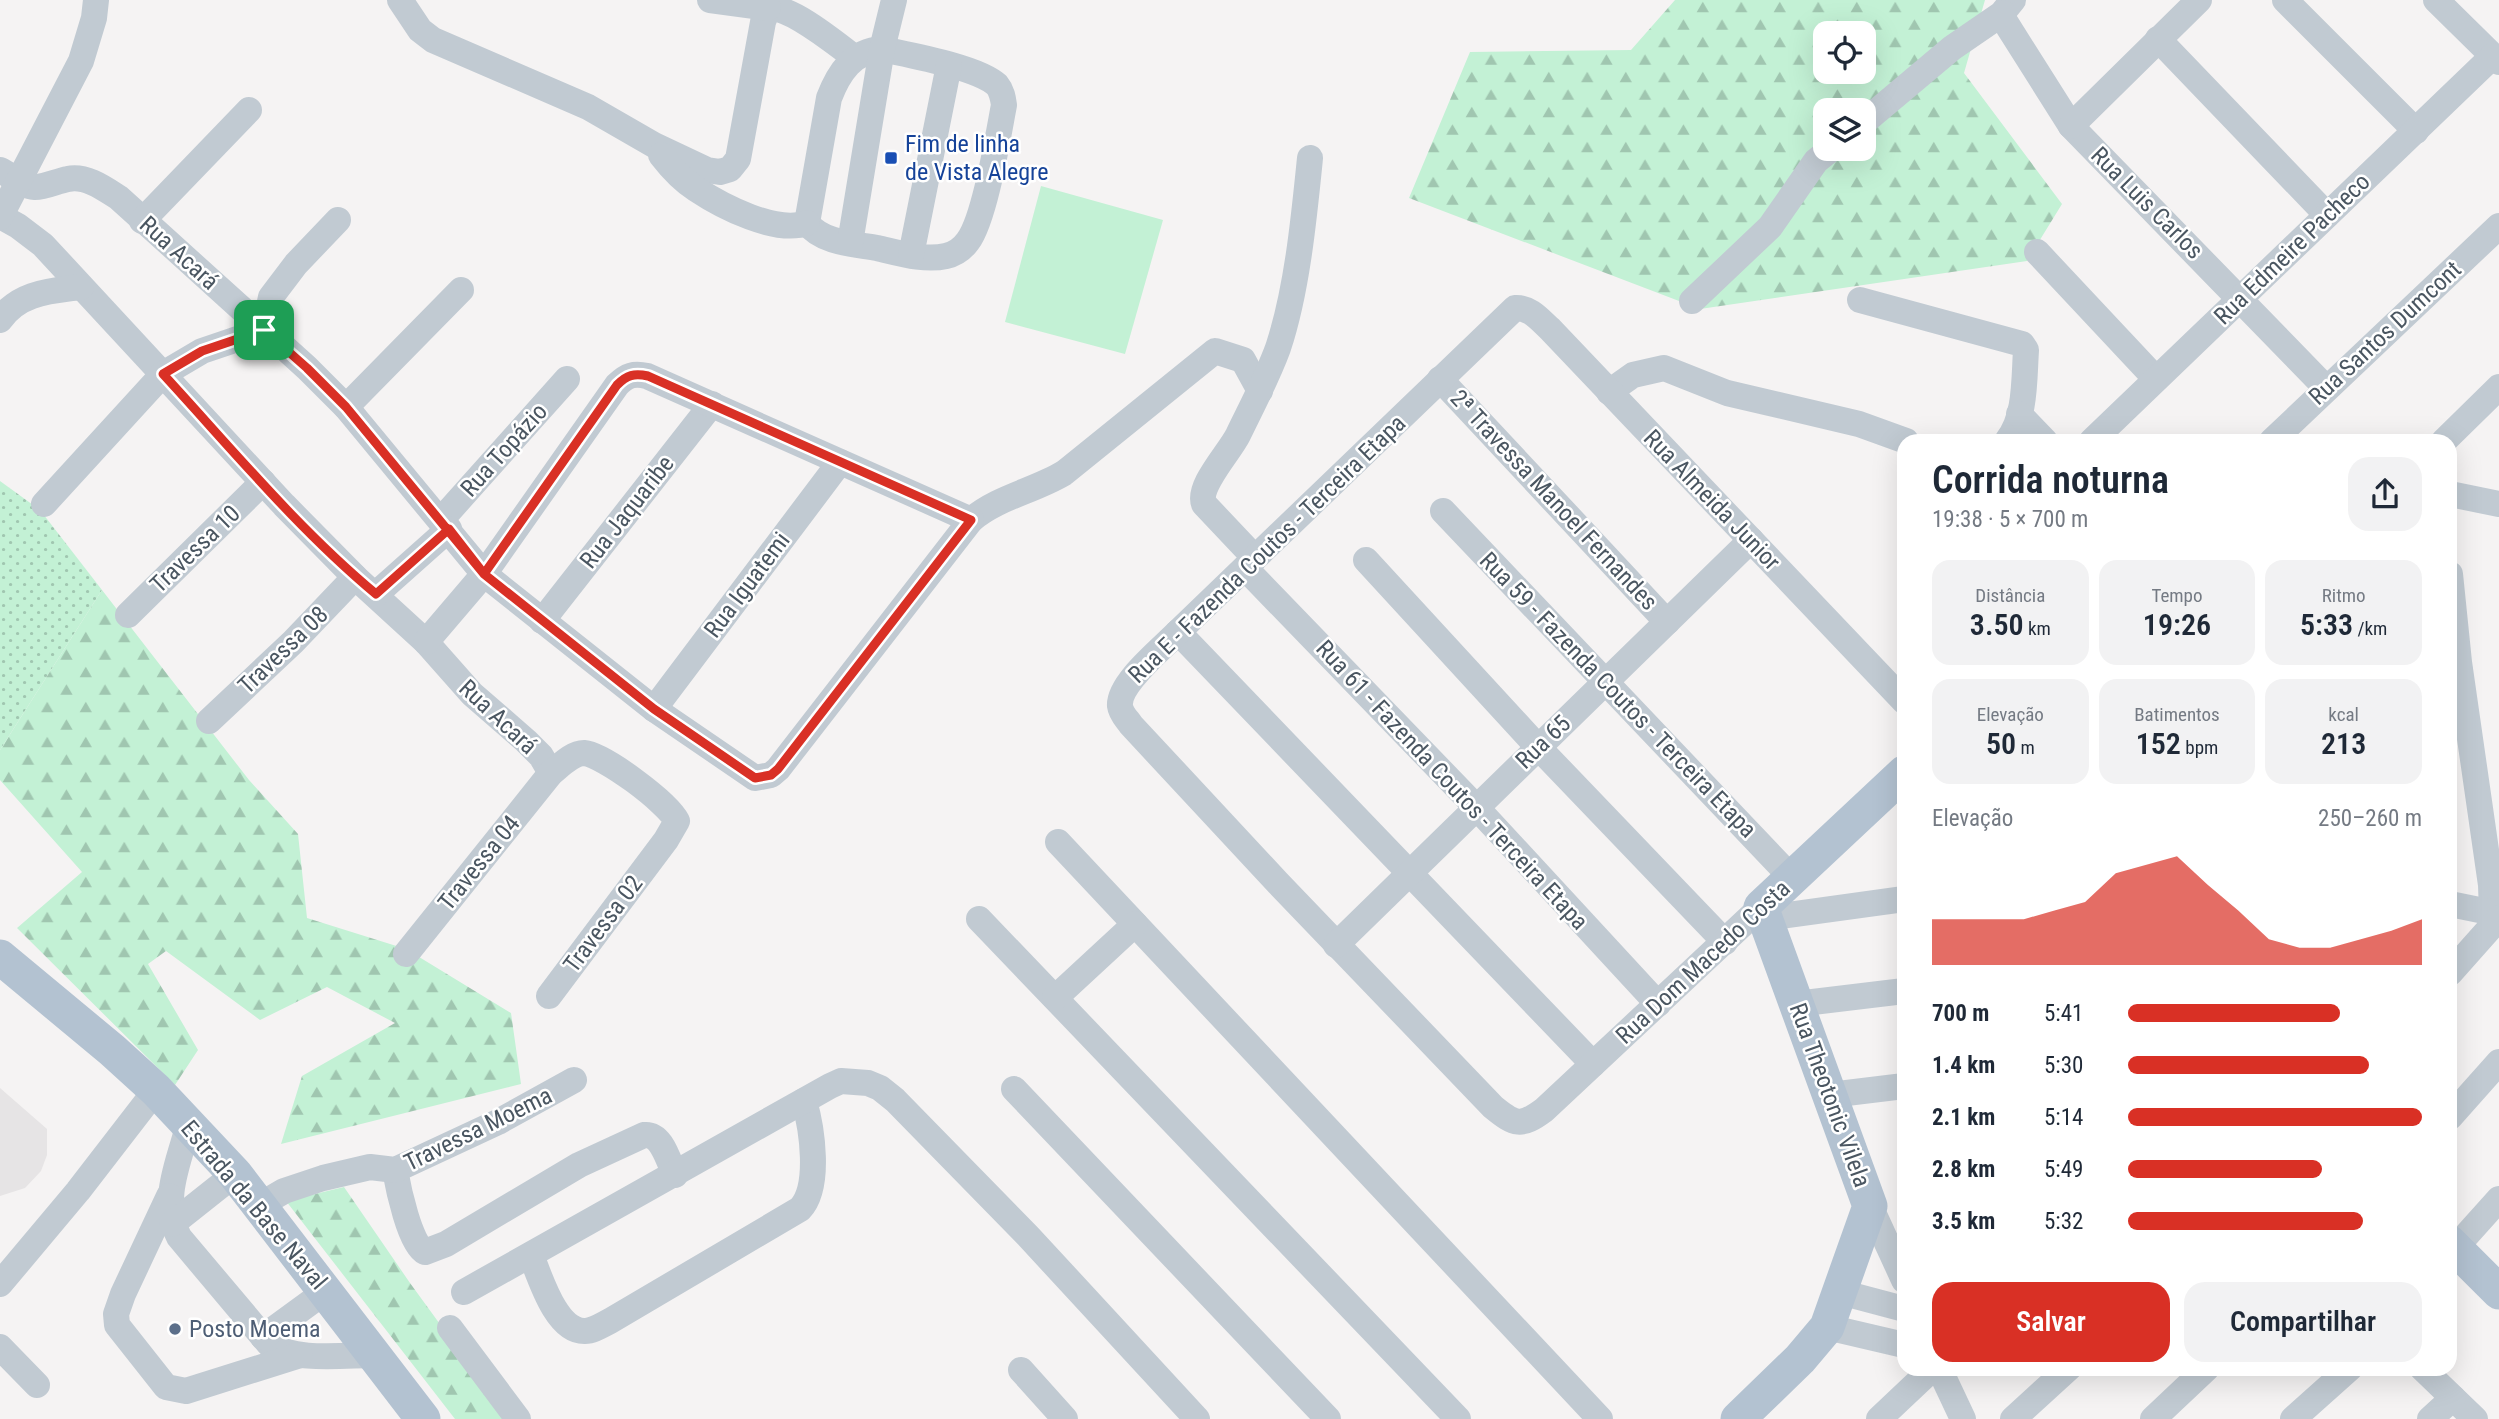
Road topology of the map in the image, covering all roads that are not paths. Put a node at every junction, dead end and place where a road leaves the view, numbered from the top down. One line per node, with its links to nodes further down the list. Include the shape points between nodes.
1 (96, 0): 22 (street, via 81,61)
2 (400, 0): 19 (street, via 420,30 433,40 588,107)
3 (710, 0): 9 (street)
4 (894, 0): 11 (street)
5 (2199, 0): 10 (street)
6 (2285, 0): 18 (street)
7 (2436, 0): 13 (street)
8 (2008, 6): 16 (street); 17 (street, Rua Luis Carlos, via 2008,27)
9 (768, 8): 12 (street, via 797,18); 19 (street, via 740,152 733,167 720,172 706,170)
10 (2158, 39): 17 (street); 23 (street)
11 (882, 49): 12 (street); 14 (street); 29 (street)
12 (855, 57): 27 (street, via 828,98)
13 (2496, 59): 18 (street, Rua Edmeire Pacheco)
14 (949, 65): 31 (street); 31 (street, via 995,83 1003,98 1002,117 969,239 948,256)
15 (249, 110): 26 (street)
16 (1876, 112)
17 (2071, 125): 34 (street, Rua Luis Carlos)
18 (2416, 131): 23 (street, Rua Edmeire Pacheco)
19 (654, 145): 27 (street, via 672,169 720,204 772,225)
20 (1310, 158): 46 (street, via 1303,227 1283,332)
21 (1816, 161): 36 (street, via 1770,227)
22 (10, 175): 24 (street); 26 (street, Rua Acará, via 36,187 71,178 93,182 119,198)
23 (2328, 215): 34 (street, Rua Edmeire Pacheco)
24 (0, 217): 32 (street, Rua Acará, via 43,245)
25 (338, 220): 39 (street, via 271,297)
26 (142, 221): 39 (street, Rua Acará)
27 (807, 223): 29 (street, via 823,236)
28 (2499, 226): 44 (street, Rua Santos Dumcont)
29 (849, 243): 31 (street)
30 (2037, 252): 43 (street)
31 (911, 255)
32 (81, 287): 38 (street, via 23,299); 40 (street, Rua Acará)
33 (461, 290): 49 (street)
34 (2241, 298): 43 (street, Rua Edmeire Pacheco); 44 (street, Rua Luis Carlos)
35 (1860, 300): 50 (street, via 2022,344 2026,350)
36 (1692, 301)
37 (1515, 308): 42 (street, Rua E - Fazenda Coutos - Terceira Etapa); 47 (street, Rua Almeida Junior, via 1524,308 1542,322)
38 (0, 320)
39 (264, 330): 40 (street, via 202,351); 49 (street, Rua Acará)
40 (163, 374): 58 (street, Rua Acará); 60 (street)
41 (567, 379): 64 (street, Rua Topázio)
42 (1440, 379): 67 (street, Rua E - Fazenda Coutos - Terceira Etapa); 73 (street, 2ª Travessa Manoel Fernandes)
43 (2156, 379): 53 (street, Rua Edmeire Pacheco)
44 (2326, 388): 54 (street, Rua Santos Dumcont)
45 (2498, 389): 55 (street)
46 (1259, 391): 63 (street, via 1243,360 1216,351 1064,473 992,505); 67 (street, Rua 61 - Fazenda Coutos - Terceira Etapa, via 1202,497)
47 (1609, 392): 56 (street, via 1633,375 1664,368 1727,393 1859,424); 65 (street, Rua Almeida Junior)
48 (712, 404): 57 (street); 68 (street, Rua Topázio, via 648,376 636,373 626,377); 72 (street, Rua Jaquaribe)
49 (346, 407): 64 (street, Rua Acará)
50 (2019, 414): 51 (street); 52 (street)
51 (2012, 434)
52 (2038, 434)
53 (2099, 434)
54 (2279, 434)
55 (2451, 434)
56 (1897, 438)
57 (840, 462): 63 (street); 79 (street, Rua Iguatemi)
58 (263, 482): 69 (street, Rua Acará); 71 (street, Travessa 10)
59 (2457, 495): 61 (street)
60 (44, 504)
61 (2499, 504)
62 (1443, 511): 77 (street, Rua 59 - Fazenda Coutos - Terceira Etapa)
63 (971, 520): 79 (street, Rua Acará, via 771,775 748,774)
64 (445, 525): 68 (street, Rua Acará); 70 (street, Rua Topázio)
65 (1751, 540): 73 (street, Rua 65); 78 (street, Rua Almeida Junior)
66 (1366, 560): 81 (street)
67 (1250, 563): 74 (street, Rua E - Fazenda Coutos - Terceira Etapa); 84 (street, Rua 61 - Fazenda Coutos - Terceira Etapa)
68 (484, 574): 72 (street, Rua Acará); 75 (street, Rua Topázio)
69 (355, 577): 70 (street, Rua Acará); 80 (street, Travessa 08)
70 (376, 594): 75 (street, Rua Acará)
71 (128, 615)
72 (542, 621): 79 (street, Rua Acará)
73 (1667, 622): 77 (street, Rua 65)
74 (1178, 632): 87 (street); 96 (street, Rua E - Fazenda Coutos - Terceira Etapa, via 1127,686 1120,703 1122,713)
75 (426, 642): 82 (street, Rua Acará, via 472,694 541,756)
76 (2457, 642): 92 (street)
77 (1605, 682): 81 (street, Rua 65); 88 (street, Rua 59 - Fazenda Coutos - Terceira Etapa)
78 (1897, 694)
79 (654, 709)
80 (209, 721)
81 (1538, 747): 84 (street, Rua 65); 95 (street)
82 (551, 773): 86 (street, Travessa 04, via 586,753 650,794 677,821); 97 (street, Travessa 04)
83 (1897, 780): 88 (main road, Rua Dom Macedo Costa)
84 (1476, 807): 87 (street, Rua 65); 104 (street, Rua 61 - Fazenda Coutos - Terceira Etapa)
85 (1058, 842): 94 (street)
86 (656, 852): 102 (street, Travessa 02)
87 (1409, 873): 96 (street, Rua 65); 108 (street)
88 (1792, 878): 91 (main road, Rua Dom Macedo Costa)
89 (1897, 900): 91 (street)
90 (2457, 906): 92 (street)
91 (1764, 912): 95 (street, Rua Dom Macedo Costa); 105 (main road, Rua Theotonic Vilela)
92 (2497, 915): 99 (street)
93 (979, 919): 103 (street)
94 (1135, 924): 103 (street); 160 (street)
95 (1725, 942): 104 (street, Rua Dom Macedo Costa)
96 (1336, 945): 115 (street, Rua E - Fazenda Coutos - Terceira Etapa)
97 (406, 954)
98 (0, 957): 106 (main road, Estrada da Base Naval)
99 (2457, 964)
100 (0, 985): 106 (main road)
101 (1897, 992): 105 (street)
102 (549, 996)
103 (1055, 998): 159 (street)
104 (1658, 1004): 108 (street, Rua Dom Macedo Costa)
105 (1796, 1004): 113 (main road, Rua Theotonic Vilela)
106 (70, 1014): 112 (main road, Estrada da Base Naval)
107 (2499, 1062): 116 (street)
108 (1593, 1064): 115 (street, Rua Dom Macedo Costa, via 1544,1110 1524,1122 1507,1119)
109 (574, 1080): 118 (street, Travessa Moema)
110 (1897, 1087): 113 (street)
111 (1014, 1089): 158 (street)
112 (156, 1090): 117 (main road, Estrada da Base Naval); 132 (street)
113 (1830, 1095): 124 (main road, Rua Theotonic Vilela)
114 (804, 1101): 120 (street); 128 (street, via 812,1172 806,1203 610,1321 586,1331 568,1327); 157 (street, via 841,1081 868,1083 895,1100)
115 (1493, 1107)
116 (2457, 1108)
117 (188, 1124): 119 (main road, Estrada da Base Naval); 121 (street)
118 (395, 1170): 120 (street, via 419,1249 425,1252 579,1165 644,1135 657,1139); 123 (street, Travessa Moema, via 370,1167 323,1178)
119 (235, 1174): 123 (main road, Estrada da Base Naval); 125 (street)
120 (675, 1174): 128 (street)
121 (170, 1195): 125 (street); 143 (street, via 116,1314 117,1325 166,1387 186,1391)
122 (2499, 1199): 126 (street)
123 (260, 1205): 133 (main road, Estrada da Base Naval)
124 (1870, 1206): 129 (main road); 130 (street, Rua Theotonic Vilela)
125 (172, 1224): 140 (street)
126 (2457, 1240)
127 (2457, 1250): 136 (main road)
128 (530, 1255): 134 (street)
129 (1853, 1257): 131 (street, via 1874,1253); 135 (main road)
130 (1897, 1263)
131 (1897, 1267)
132 (0, 1284)
133 (326, 1291): 140 (street); 144 (main road, Estrada da Base Naval)
134 (464, 1292)
135 (1840, 1292): 137 (street); 138 (main road)
136 (2499, 1292)
137 (1897, 1307)
138 (1827, 1327): 141 (street); 161 (main road)
139 (450, 1328): 155 (street)
140 (263, 1337): 143 (street, via 275,1349)
141 (1897, 1343)
142 (1, 1350): 152 (street)
143 (301, 1355): 144 (street)
144 (375, 1355): 154 (main road, Estrada da Base Naval)
145 (1021, 1370): 156 (street)
146 (1925, 1376): 162 (street)
147 (1943, 1376): 163 (street)
148 (2060, 1376): 164 (street)
149 (2199, 1376): 165 (street)
150 (2341, 1376): 166 (street)
151 (2430, 1376): 153 (street)
152 (37, 1385)
153 (2453, 1398): 167 (street); 168 (street)
154 (423, 1419)
155 (518, 1419)
156 (1065, 1419)
157 (1197, 1419)
158 (1328, 1419)
159 (1458, 1419)
160 (1600, 1419)
161 (1738, 1419)
162 (1879, 1419)
163 (1963, 1419)
164 (2013, 1419)
165 (2153, 1419)
166 (2293, 1419)
167 (2430, 1419)
168 (2475, 1419)

